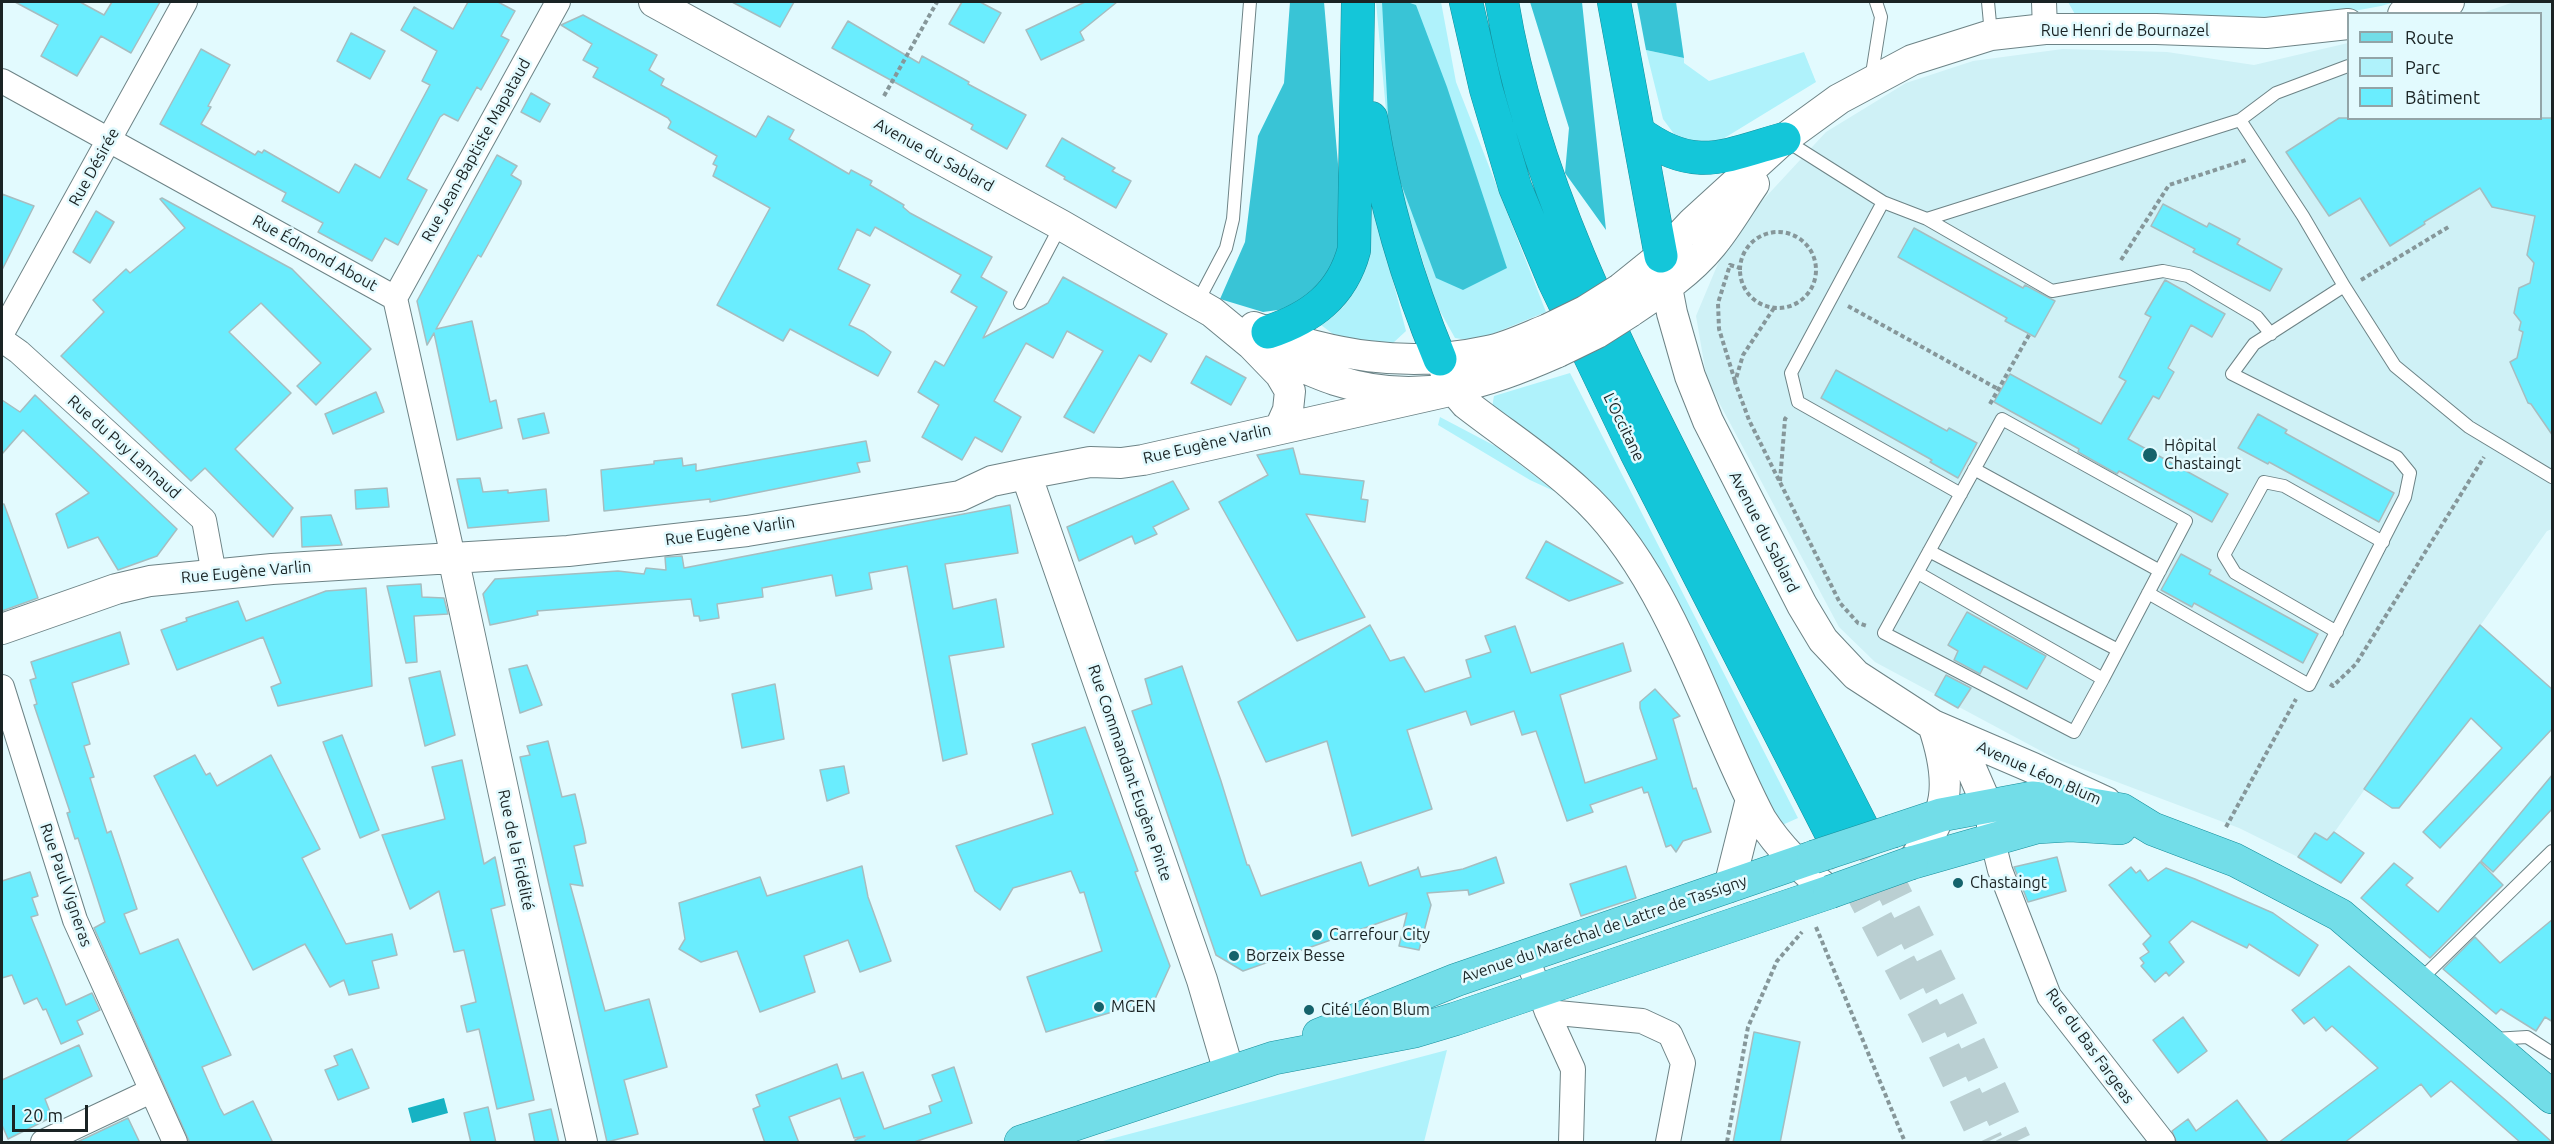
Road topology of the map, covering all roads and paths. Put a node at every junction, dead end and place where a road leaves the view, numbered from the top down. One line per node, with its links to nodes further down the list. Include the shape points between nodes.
1 (185, 2): 24 (street, Rue Désirée)
2 (558, 2): 38 (street, Rue Jean-Baptiste Mapataud)
3 (654, 2): 21 (street, Avenue du Sablard)
4 (937, 2): 21 (path)
5 (1250, 2): 41 (lane, via 1233,219)
6 (1466, 2): 83 (highway, L'Occitane, via 1515,187 1554,281)
7 (1502, 2): 83 (highway, L'Occitane, via 1526,112 1557,204 1655,422)
8 (1614, 2): 22 (highway)
9 (1876, 2): 19 (lane, via 1881,17)
10 (1988, 2): 16 (lane)
11 (2449, 2): 13 (street)
12 (1358, 5): 46 (highway, via 1354,250 1349,270 1320,306); 49 (highway, via 1365,81 1385,189)
13 (2411, 12)
14 (2045, 15): 15 (street, Rue Henri de Bournazel, via 2156,29 2266,33); 16 (street, Rue Henri de Bournazel)
15 (2347, 24)
16 (1991, 35): 19 (street, Rue Henri de Bournazel, via 1912,60)
17 (2347, 67): 20 (lane, via 2276,93)
18 (2, 81): 24 (street, Rue Édmond About)
19 (1871, 82): 23 (street, Rue Henri de Bournazel, via 1839,99)
20 (2240, 120): 25 (lane); 27 (lane)
21 (871, 121): 28 (street, Avenue du Sablard)
22 (1638, 132): 23 (highway, via 1655,145 1686,158 1712,159); 30 (highway)
23 (1784, 139): 26 (lane); 30 (street, Rue Henri de Bournazel); 35 (street, Rue Henri de Bournazel, via 1713,244)
24 (109, 140): 38 (street, Rue Édmond About); 43 (street, Rue Désirée)
25 (2263, 155): 32 (path, via 2169,185); 34 (lane)
26 (1883, 202): 27 (lane); 37 (lane)
27 (1927, 219): 32 (lane, via 2052,291)
28 (1061, 225): 40 (lane); 41 (street, Avenue du Sablard)
29 (2450, 226): 33 (path)
30 (1661, 256): 35 (street, Avenue du Sablard); 39 (street, Avenue du Sablard)
31 (1740, 268): 36 (path, via 1742,256 1758,237 1770,232 1795,235 1809,247 1817,264); 42 (path, via 1746,291 1753,299); 50 (path, via 1730,264 1718,303 1719,330)
32 (2107, 280): 44 (lane, via 2163,271 2188,276 2257,317)
33 (2357, 282)
34 (2344, 286): 44 (lane); 56 (lane, via 2394,366 2469,427)
35 (1667, 288): 39 (street, Avenue du Sablard); 76 (street, Avenue du Sablard, via 1690,375 1708,421 1823,640 1856,675)
36 (1812, 288): 37 (path); 42 (path, via 1796,304)
37 (1831, 297): 51 (path); 53 (lane, via 1791,373)
38 (395, 298): 64 (street, Rue Édmond About)
39 (1625, 301): 48 (street, Avenue du Sablard, bridge, via 1597,333)
40 (1020, 303)
41 (1204, 308): 46 (street, Avenue du Sablard)
42 (1774, 308): 50 (path, via 1743,355)
43 (2, 333)
44 (2271, 334): 62 (lane, via 2254,344 2232,374 2397,457 2410,473 2405,497)
45 (2029, 335): 51 (path)
46 (1260, 339): 49 (street, Avenue du Sablard, via 1350,355); 52 (street, Avenue du Sablard, via 1335,380 1370,389 1412,393); 55 (street, Avenue du Sablard, via 1290,391 1288,410)
47 (2, 340): 67 (street, Rue du Puy Lannaud, via 19,351 204,520)
48 (1553, 340): 49 (street, Avenue du Sablard); 52 (street, Avenue du Sablard, via 1493,378)
49 (1440, 359): 52 (street)
50 (1735, 382): 60 (path)
51 (1998, 389): 54 (path)
52 (1454, 390): 55 (street, Rue Eugène Varlin); 77 (street, via 1466,404 1578,491 1634,558 1672,625)
53 (1798, 402): 60 (path, via 1785,419); 61 (lane)
54 (1987, 409)
55 (1280, 428): 58 (street, Rue Eugène Varlin, via 1143,460 1090,462)
56 (2494, 442): 59 (lane); 74 (path, via 2356,664 2334,686)
57 (1974, 469): 61 (lane); 65 (lane); 65 (lane, via 2002,419 2186,521)
58 (1026, 474): 64 (street, Rue Eugène Varlin, via 992,481 960,495 747,531 568,552); 97 (street, Rue Commandant Eugène Pinte, via 1202,980)
59 (2553, 477)
60 (1780, 482): 71 (path, via 1840,603 1858,623)
61 (1961, 494): 63 (lane)
62 (2383, 542): 70 (lane); 70 (lane, via 2284,486 2264,482 2224,555 2235,573)
63 (1929, 551): 66 (lane); 72 (lane)
64 (453, 557): 67 (street, Rue Eugène Varlin); 102 (street, Rue de la Fidélité)
65 (2160, 571): 68 (lane)
66 (1918, 573): 71 (lane); 73 (lane)
67 (214, 574): 69 (street, Rue Eugène Varlin, via 150,581)
68 (2148, 593): 72 (lane); 74 (lane)
69 (2, 629)
70 (2337, 632): 74 (lane)
71 (1884, 633): 73 (lane, via 2074,732)
72 (2118, 650): 73 (lane)
73 (2103, 679)
74 (2309, 680): 84 (path)
75 (2, 687): 98 (street, Rue Paul Vigneras, via 75,920)
76 (1945, 731): 78 (street, Avenue Léon Blum); 79 (street, Avenue Léon Blum); 80 (street)
77 (1751, 799): 83 (street, via 1773,837); 87 (street)
78 (1987, 805): 79 (main road, Avenue du Maréchal de Lattre de Tassigny, via 2032,798); 80 (main road, Avenue du Maréchal de Lattre de Tassigny); 82 (street, Rue du Bas Fargeas)
79 (2122, 810): 81 (main road, Avenue du Maréchal de Lattre de Tassigny)
80 (1941, 816): 83 (main road, Avenue du Maréchal de Lattre de Tassigny, bridge); 86 (street, via 1929,841)
81 (2153, 830): 82 (main road, Avenue du Maréchal de Lattre de Tassigny, via 2070,825 2037,827); 84 (main road, Avenue du Maréchal de Lattre de Tassigny)
82 (1991, 839): 86 (main road, Avenue du Maréchal de Lattre de Tassigny); 108 (street, Rue du Bas Fargeas, via 2049,996)
83 (1825, 845): 87 (main road, Avenue du Maréchal de Lattre de Tassigny); 88 (street)
84 (2213, 851): 92 (main road, Avenue du Maréchal de Lattre de Tassigny, via 2340,915)
85 (2553, 851): 92 (lane)
86 (1911, 863): 88 (main road, Avenue du Maréchal de Lattre de Tassigny, bridge)
87 (1729, 887): 91 (main road, Avenue du Maréchal de Lattre de Tassigny)
88 (1830, 892): 93 (main road, Avenue du Maréchal de Lattre de Tassigny)
89 (1813, 920): 107 (path)
90 (1806, 928): 106 (path, via 1777,961 1748,1027)
91 (1526, 956): 93 (street); 96 (main road, Avenue du Maréchal de Lattre de Tassigny, via 1325,1032)
92 (2419, 982): 94 (main road, Avenue du Maréchal de Lattre de Tassigny)
93 (1543, 1002): 96 (main road, Avenue du Maréchal de Lattre de Tassigny); 104 (street, via 1573,1069); 105 (street, via 1642,1021 1670,1034 1683,1063)
94 (2484, 1040): 95 (lane, via 2528,1037); 99 (main road, Avenue du Maréchal de Lattre de Tassigny)
95 (2553, 1053)
96 (1274, 1058): 97 (main road, Avenue du Maréchal de Lattre de Tassigny)
97 (1229, 1072): 103 (main road, Avenue du Maréchal de Lattre de Tassigny)
98 (151, 1091): 100 (street); 101 (street, Rue Paul Vigneras)
99 (2553, 1097)
100 (42, 1143)
101 (175, 1143)
102 (582, 1143)
103 (1021, 1143)
104 (1571, 1143)
105 (1668, 1143)
106 (1727, 1143)
107 (1905, 1143)
108 (2163, 1143)

